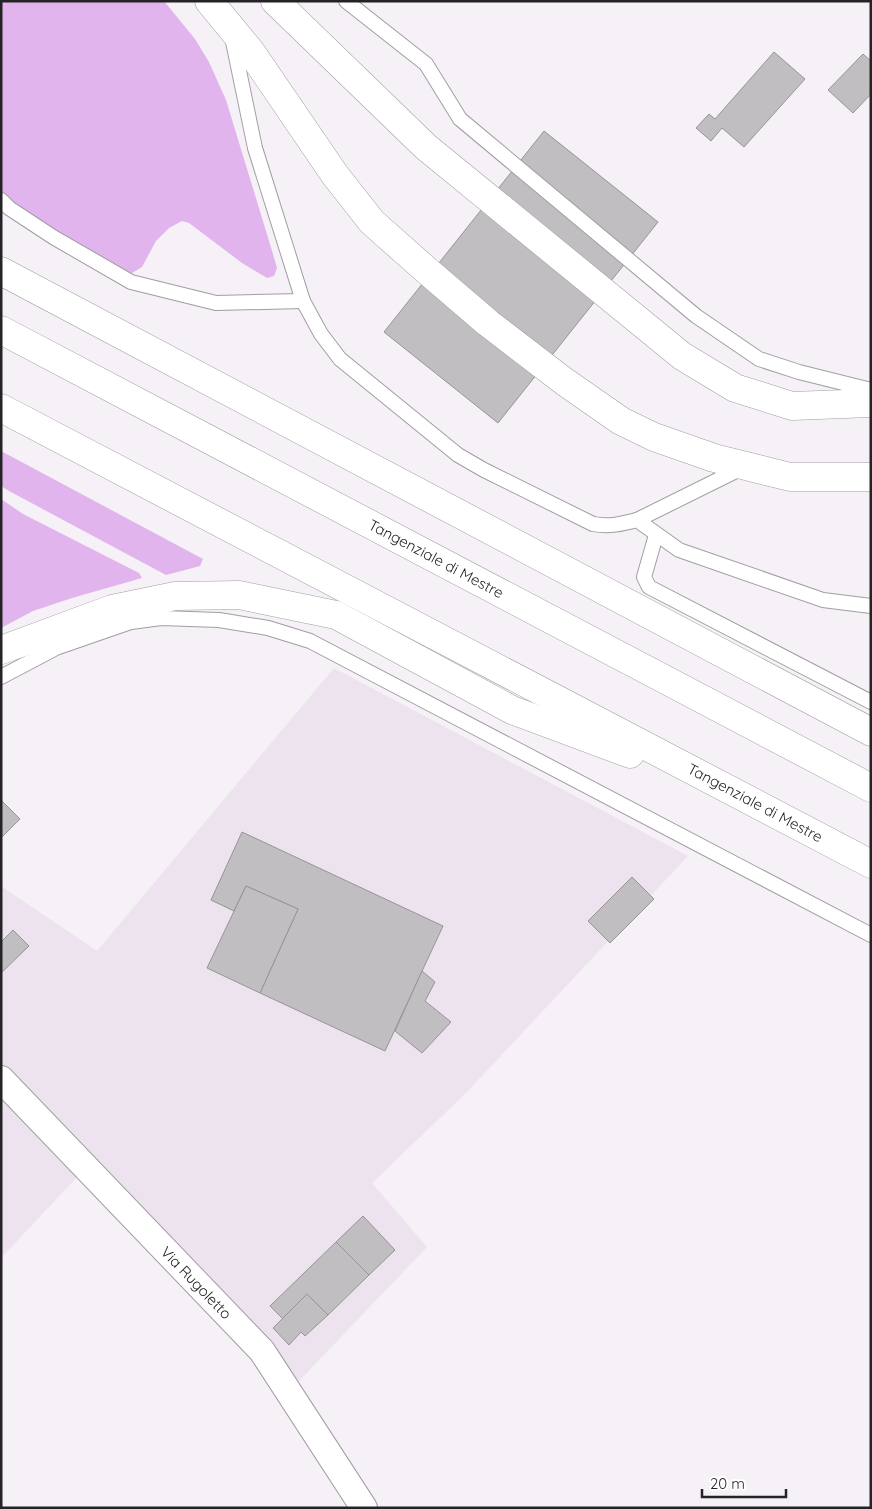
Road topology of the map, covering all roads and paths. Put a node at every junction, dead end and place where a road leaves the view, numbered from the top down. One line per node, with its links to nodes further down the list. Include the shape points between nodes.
1 (209, 1): 4 (highway)
2 (275, 1): 10 (highway, via 426,147 682,356 736,388 792,406)
3 (346, 1): 9 (lane, via 426,64 460,119 696,316 759,359)
4 (230, 27): 7 (lane, via 255,148); 12 (highway, via 372,222 424,269 488,323 621,421 654,437)
5 (1, 200): 7 (lane, via 53,237 131,282 216,303)
6 (1, 272): 20 (highway)
7 (303, 301): 14 (lane, via 321,334 340,359 458,455 593,524 619,525)
8 (1, 330): 21 (highway, Tangenziale di Mestre)
9 (871, 390)
10 (871, 403)
11 (1, 408): 22 (highway, Tangenziale di Mestre)
12 (746, 466): 13 (highway, via 790,477); 14 (lane)
13 (871, 477)
14 (637, 520): 15 (lane)
15 (656, 535): 16 (lane, via 679,550 822,600); 19 (lane, via 644,577 649,587)
16 (871, 606)
17 (1, 650): 22 (highway, via 112,609 175,596 239,595 336,615 512,710)
18 (1, 677): 24 (lane, via 56,648 131,622 161,618 220,620 268,628 310,640)
19 (871, 702)
20 (871, 732)
21 (871, 788)
22 (741, 795): 23 (highway, Tangenziale di Mestre)
23 (871, 864)
24 (871, 935)
25 (1, 1079): 26 (street, Via Rugoletto, via 262,1351)
26 (364, 1508)

